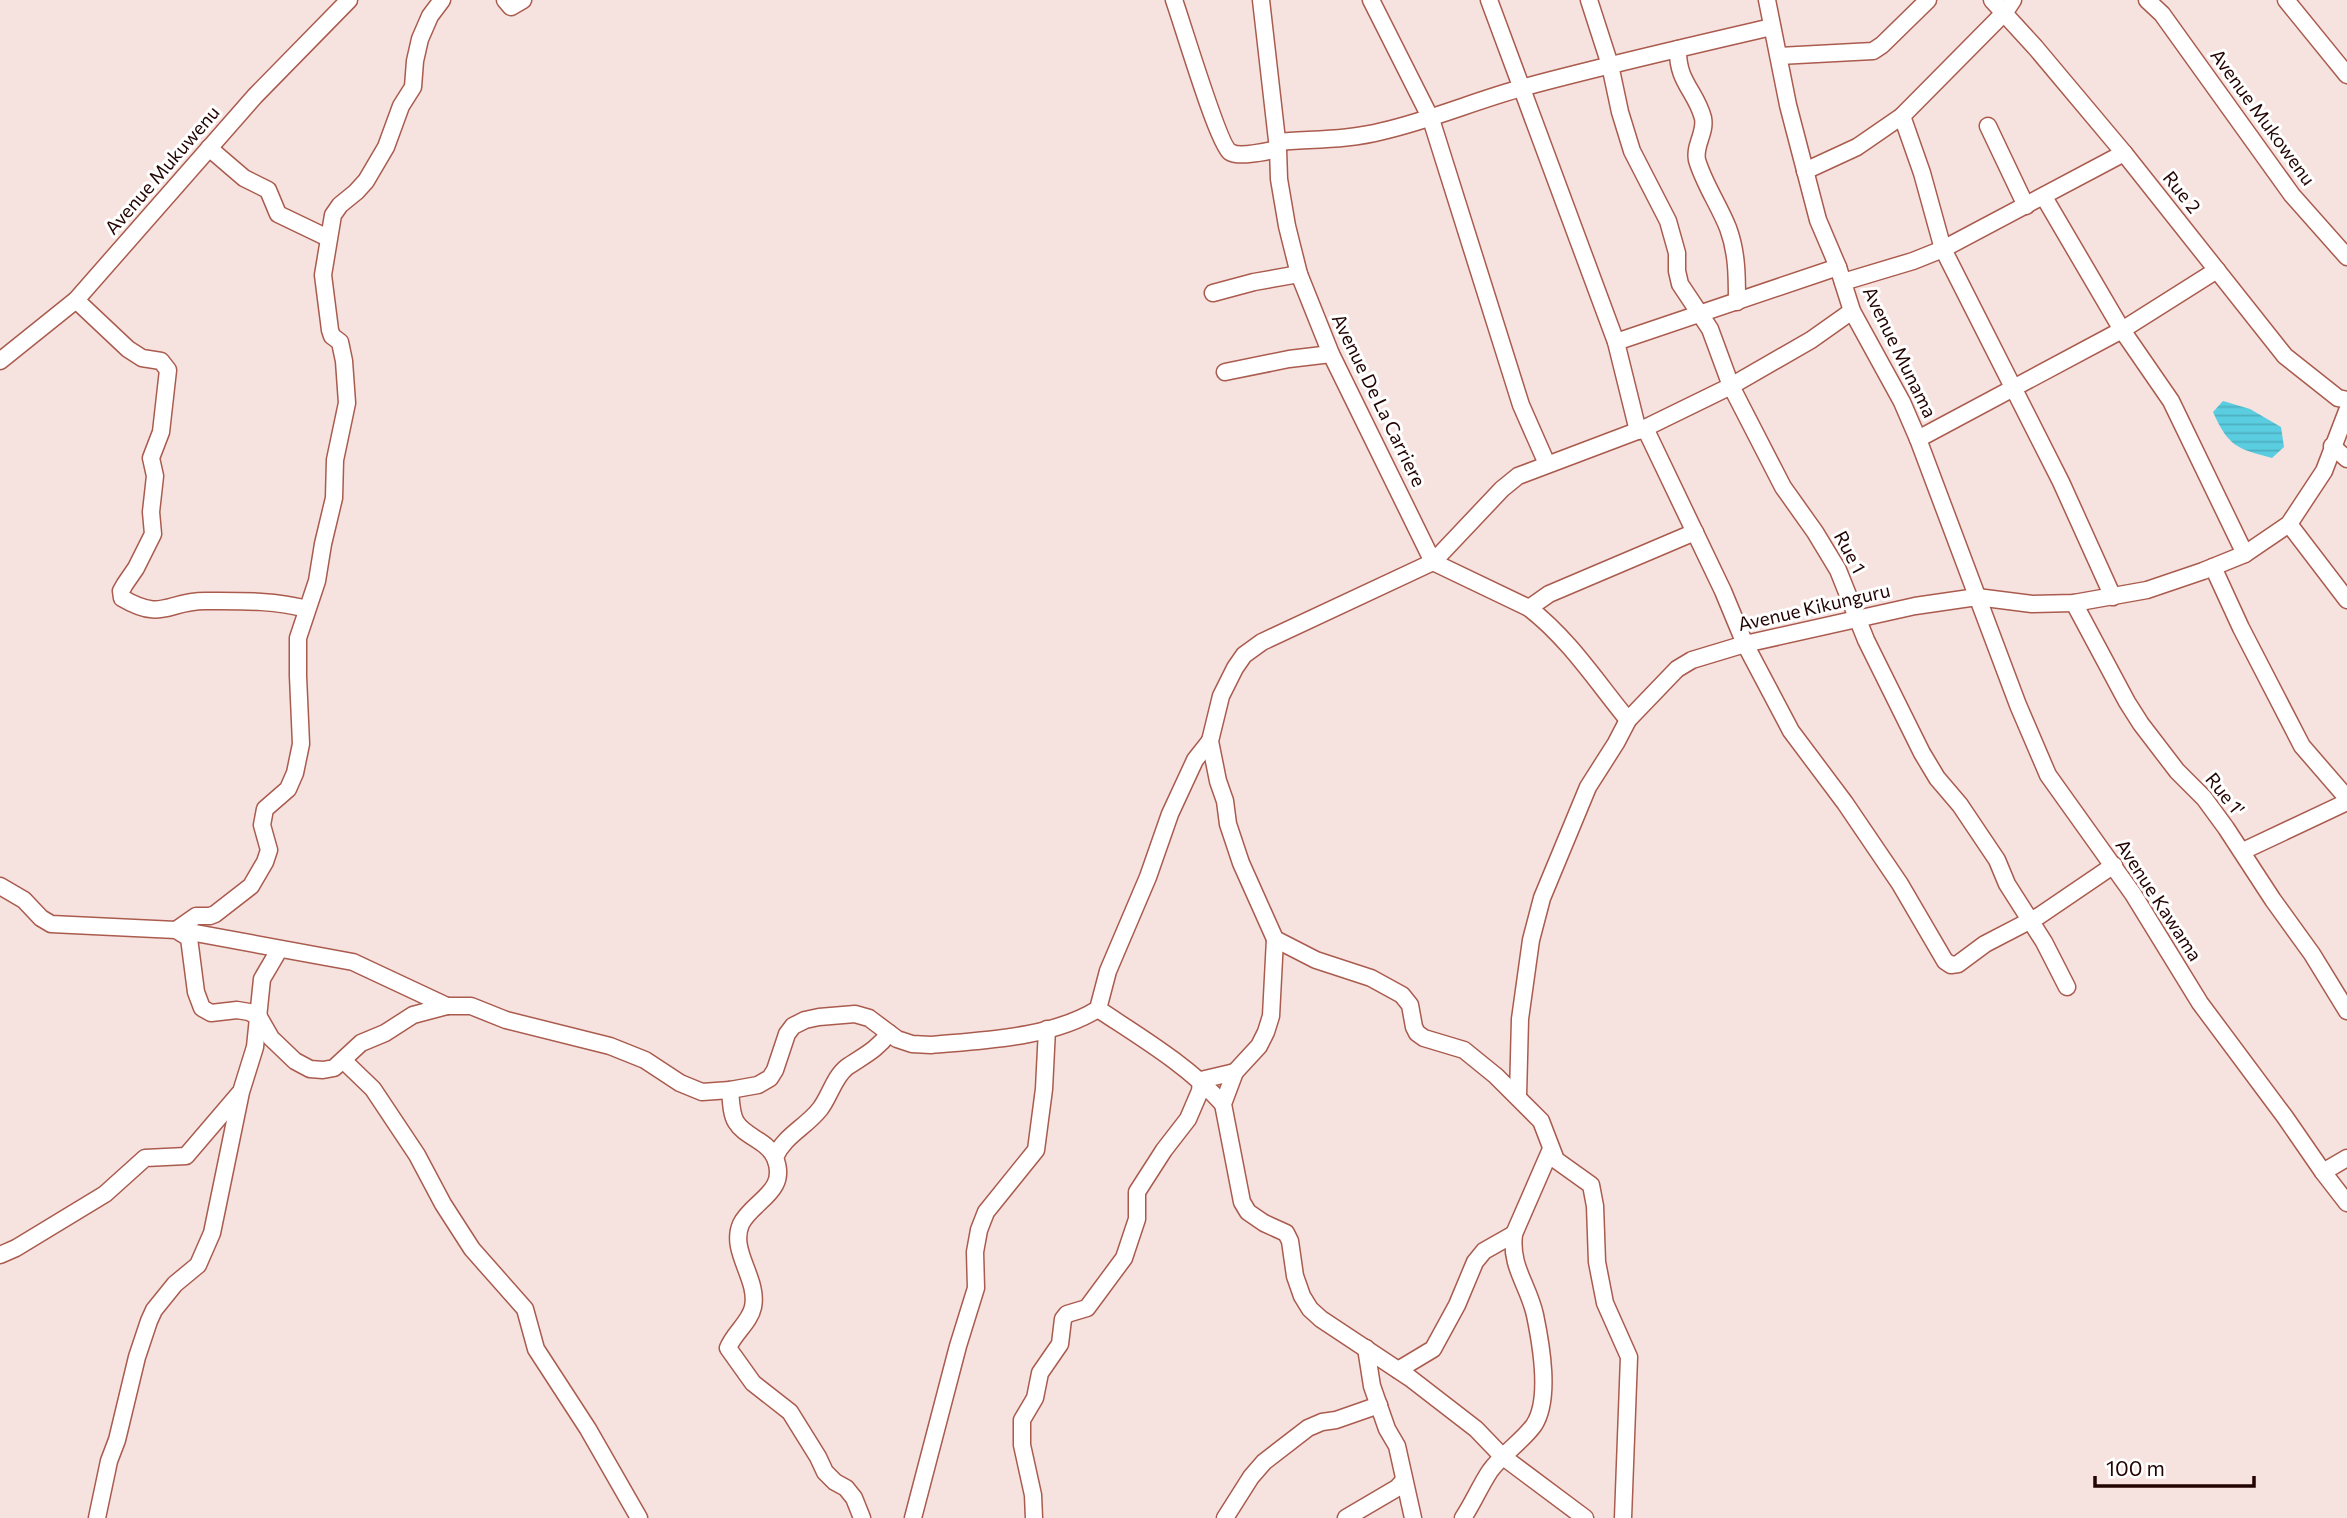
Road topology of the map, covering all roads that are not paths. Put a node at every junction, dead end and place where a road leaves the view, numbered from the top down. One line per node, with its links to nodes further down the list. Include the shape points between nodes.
1 (349, 0): 26 (street, Avenue Mukuwenu)
2 (442, 0): 31 (street, via 420,39 413,87 386,148 366,180 335,210)
3 (505, 0): 4 (street, via 513,7)
4 (523, 0)
5 (1174, 0): 25 (street, via 1228,151 1241,154)
6 (1261, 0): 25 (street, Avenue De La Carriere)
7 (1371, 0): 23 (street)
8 (1489, 0): 21 (street)
9 (1589, 0): 19 (street, Rue 1)
10 (1767, 0): 16 (street, Avenue Munama)
11 (1928, 0): 18 (street, via 1873,51)
12 (1992, 0): 15 (street, Rue 2)
13 (2147, 0): 33 (street, Avenue Mukowenu, via 2162,14 2292,195)
14 (2286, 0): 20 (street)
15 (2009, 6): 22 (street); 27 (street, Rue 2)
16 (1772, 27): 17 (street); 18 (street, Avenue Munama)
17 (1678, 49): 19 (street); 39 (street, via 1684,83 1703,120 1697,160 1734,245)
18 (1779, 56): 28 (street, Avenue Munama)
19 (1610, 65): 21 (street); 41 (street, Rue 1, via 1632,151 1668,221 1678,278)
20 (2347, 75)
21 (1521, 88): 23 (street); 43 (street)
22 (1902, 116): 28 (street, via 1857,148); 32 (street)
23 (1431, 119): 25 (street, via 1380,132); 55 (street, via 1521,404)
24 (1988, 126): 30 (street)
25 (1278, 146): 35 (street, Avenue De La Carriere, via 1287,226)
26 (209, 148): 31 (street, via 244,178 268,190 278,214); 38 (street, Avenue Mukuwenu)
27 (2124, 153): 29 (street); 34 (street, Rue 2)
28 (1805, 171): 36 (street, Avenue Munama, via 1818,220)
29 (2044, 197): 30 (street); 42 (street)
30 (2026, 206): 32 (street)
31 (328, 238): 65 (street, via 323,275 326,304 331,333 341,345 347,403 335,460 334,498)
32 (1943, 249): 36 (street, via 1913,261); 48 (street)
33 (2347, 257)
34 (2217, 270): 42 (street); 49 (street, Rue 2, via 2285,356 2338,398)
35 (1300, 274): 37 (street); 44 (street, Avenue De La Carriere)
36 (1841, 275): 39 (street); 40 (street, Avenue Munama)
37 (1213, 293)
38 (76, 300): 45 (street, Avenue Mukuwenu); 65 (street, via 128,349 142,358 160,361 168,370 161,432 151,458 155,476 153,534 121,591 122,598 155,611 206,601)
39 (1737, 302): 41 (street)
40 (1852, 311): 47 (street); 52 (street, Avenue Munama)
41 (1700, 314): 43 (street); 47 (street, Rue 1)
42 (2122, 330): 48 (street); 58 (street, via 2171,401)
43 (1616, 342): 51 (street)
44 (1331, 354): 46 (street); 59 (street, Avenue De La Carriere)
45 (0, 361)
46 (1225, 372)
47 (1731, 386): 51 (street); 67 (street, Rue 1, via 1783,487 1838,570)
48 (2013, 389): 52 (street); 62 (street, via 2062,482)
49 (2347, 400)
50 (2347, 411): 53 (street, Avenue Kikunguru)
51 (1642, 429): 55 (street); 57 (street)
52 (1919, 439): 61 (street, Avenue Munama)
53 (2332, 446): 54 (street); 56 (street, Avenue Kikunguru, via 2324,471)
54 (2347, 459)
55 (1547, 464): 59 (street, via 1518,476 1502,489)
56 (2289, 524): 58 (street, Avenue Kikunguru); 63 (street)
57 (1695, 532): 66 (street, via 1549,594); 68 (street)
58 (2245, 554): 60 (street, Avenue Kikunguru)
59 (1433, 562): 66 (street); 70 (street, via 1262,642 1244,655 1221,696)
60 (2213, 567): 62 (street, Avenue Kikunguru); 71 (street, via 2302,746)
61 (1977, 597): 64 (street, Avenue Kikunguru, via 2032,604); 67 (street, Avenue Kikunguru); 73 (street, Avenue Kawama, via 2048,775)
62 (2113, 597): 64 (street, Avenue Kikunguru)
63 (2347, 600)
64 (2074, 603): 72 (street, Rue 1', via 2141,724)
65 (307, 608): 76 (street, via 299,638 301,744 288,789 265,809 265,862 251,886 234,900)
66 (1529, 608): 69 (street, via 1570,647)
67 (1857, 619): 68 (street, Avenue Kikunguru); 75 (street, Rue 1, via 1922,753 1997,860)
68 (1745, 644): 69 (street, Avenue Kikunguru, via 1684,664); 75 (street, via 1791,731 1900,884 1945,961 1958,964)
69 (1628, 720): 91 (street, Avenue Kikunguru, via 1588,787 1538,909 1520,1019)
70 (1210, 741): 77 (street, via 1241,863); 81 (street, via 1195,760 1170,814 1149,877 1108,971)
71 (2347, 800): 72 (street)
72 (2243, 851): 82 (street, Rue 1')
73 (2114, 865): 75 (street); 96 (street, Avenue Kawama, via 2200,1003)
74 (0, 886): 76 (street, via 51,924)
75 (2029, 920): 79 (street, Rue 1)
76 (176, 930): 78 (street); 83 (street, via 189,938 202,1007 211,1013 237,1010)
77 (1275, 939): 87 (street, via 1266,1032); 91 (street, via 1402,995 1410,1004 1417,1033 1464,1050)
78 (279, 950): 80 (street, via 353,962); 83 (street, via 262,979)
79 (2067, 987)
80 (447, 1006): 86 (street, via 413,1015 361,1043); 89 (street, via 471,1006 506,1020 611,1046 702,1092)
81 (1098, 1009): 84 (street); 88 (street)
82 (2347, 1011)
83 (259, 1017): 86 (street, via 271,1038 310,1069 334,1068); 90 (street)
84 (1047, 1030): 85 (street, via 931,1045 912,1044); 108 (street, via 1036,1150 986,1212 979,1230 976,1289)
85 (889, 1033): 89 (street, via 855,1014 805,1020 788,1034 770,1078); 94 (street, via 869,1055 840,1074 817,1113 780,1145)
86 (344, 1061): 106 (street, via 373,1088 472,1249 525,1309 536,1349)
87 (1235, 1072): 88 (street); 92 (street)
88 (1201, 1080): 92 (street); 109 (street, via 1188,1119 1137,1192 1137,1219 1124,1258 1087,1308 1063,1319 1060,1344 1040,1373 1035,1398 1025,1412 1022,1445 1034,1495)
89 (730, 1090): 94 (street, via 735,1121)
90 (241, 1092): 99 (street, via 186,1156 145,1158 105,1194); 105 (street, via 212,1233 198,1265 175,1284 149,1321)
91 (1518, 1096): 93 (street, via 1541,1121)
92 (1223, 1104): 100 (street, via 1239,1191 1248,1212 1286,1233 1295,1276 1310,1309)
93 (1551, 1150): 98 (street); 115 (street, via 1556,1160 1591,1185 1605,1303 1629,1357)
94 (775, 1157): 107 (street, via 778,1175 771,1192 738,1231 754,1305 728,1348 753,1383 790,1412 825,1472 845,1488)
95 (2347, 1158): 96 (street)
96 (2323, 1172): 97 (street, Avenue Kawama)
97 (2347, 1203)
98 (1514, 1234): 101 (street, via 1484,1251 1475,1262 1433,1349); 103 (street, via 1516,1267 1535,1314 1543,1400 1532,1427)
99 (0, 1255)
100 (1366, 1348): 101 (street); 102 (street)
101 (1398, 1370): 103 (street, via 1476,1429)
102 (1379, 1405): 104 (street); 110 (street, via 1308,1428 1264,1462)
103 (1502, 1456): 113 (street); 114 (street)
104 (1404, 1480): 111 (street); 112 (street)
105 (97, 1518)
106 (639, 1518)
107 (862, 1518)
108 (913, 1518)
109 (1034, 1518)
110 (1225, 1518)
111 (1346, 1518)
112 (1413, 1518)
113 (1464, 1518)
114 (1585, 1518)
115 (1623, 1518)

